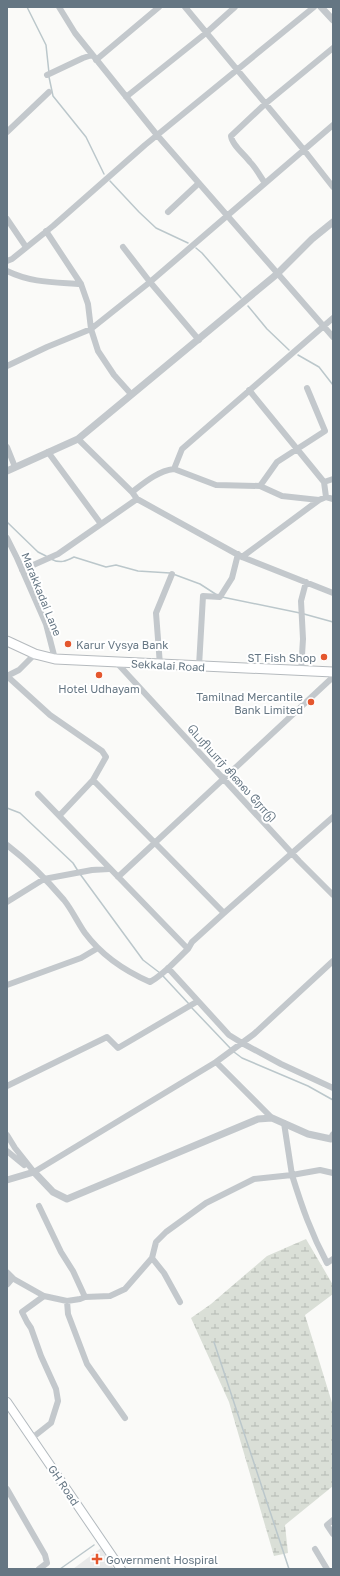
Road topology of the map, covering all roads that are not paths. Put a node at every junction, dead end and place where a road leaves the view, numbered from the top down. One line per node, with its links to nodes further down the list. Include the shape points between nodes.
1 (59, 7): 10 (street)
2 (159, 7): 10 (street)
3 (185, 7): 8 (street)
4 (235, 7): 8 (street)
5 (314, 7): 11 (street)
6 (320, 7): 7 (street)
7 (333, 20)
8 (206, 33): 11 (street); 14 (street)
9 (333, 48): 15 (street)
10 (94, 57): 12 (street, via 83,58); 14 (street)
11 (236, 70): 15 (street); 18 (street)
12 (46, 76)
13 (49, 92): 17 (street)
14 (126, 97): 18 (street)
15 (265, 104): 19 (street); 21 (street, via 236,130 231,138)
16 (333, 125): 19 (street)
17 (7, 132)
18 (157, 135): 20 (street); 27 (street)
19 (304, 150): 21 (street); 22 (street)
20 (199, 183): 23 (street); 24 (street)
21 (265, 183): 24 (street)
22 (333, 187)
23 (168, 212)
24 (227, 215): 32 (street); 33 (street)
25 (7, 219): 28 (street)
26 (333, 222): 32 (street)
27 (46, 231): 28 (street); 34 (street)
28 (26, 247): 30 (street)
29 (123, 247): 33 (street)
30 (7, 262)
31 (7, 271): 34 (street, via 40,282)
32 (277, 274): 36 (street); 39 (street)
33 (150, 282): 37 (street); 39 (street)
34 (80, 284): 37 (street, via 88,304)
35 (333, 318): 36 (street)
36 (323, 326): 38 (street); 42 (street)
37 (92, 329): 40 (street); 43 (street, via 98,352)
38 (333, 337)
39 (200, 340): 43 (street)
40 (7, 366)
41 (306, 388): 46 (street, via 326,431)
42 (249, 390): 46 (street); 49 (street, via 182,449)
43 (131, 394): 44 (street)
44 (78, 439): 47 (street); 54 (street)
45 (7, 447): 48 (street)
46 (298, 450): 52 (street); 53 (street, via 277,462)
47 (48, 452): 48 (street); 59 (street)
48 (15, 467): 50 (street)
49 (174, 469): 53 (street, via 216,485); 54 (street, via 153,477)
50 (7, 471)
51 (333, 479): 52 (street)
52 (324, 482): 55 (street)
53 (260, 486): 58 (street, via 282,496)
54 (132, 492): 57 (street)
55 (326, 497): 56 (street); 58 (street)
56 (333, 499)
57 (137, 500): 59 (street); 61 (street)
58 (319, 500): 61 (street)
59 (102, 524): 62 (street, via 58,554)
60 (7, 538): 62 (street, Marakkadai Lane)
61 (240, 555): 64 (street); 71 (street, via 232,578 220,597 203,596)
62 (22, 570): 68 (street, Marakkadai Lane, via 46,624)
63 (172, 574): 70 (street, via 156,612)
64 (306, 582): 65 (street); 72 (street, via 301,601)
65 (333, 593)
66 (7, 641): 67 (main road, Sekkalai Road)
67 (35, 654): 68 (main road, Sekkalai Road); 74 (street, via 19,670)
68 (55, 659): 69 (main road, Sekkalai Road)
69 (117, 663): 70 (main road, Sekkalai Road); 76 (street, பெரியார் சிலை ரோடு)
70 (160, 665): 71 (main road, Sekkalai Road)
71 (199, 666): 72 (main road, Sekkalai Road)
72 (301, 671): 73 (main road, Sekkalai Road)
73 (333, 672)
74 (7, 676): 77 (street, via 50,715 102,751 106,757)
75 (333, 677): 76 (street)
76 (224, 778): 81 (street); 83 (street, பெரியார் சிலை ரோடு)
77 (93, 780): 79 (street); 81 (street)
78 (38, 794): 79 (street, via 55,813)
79 (60, 815): 84 (street)
80 (333, 817): 83 (street)
81 (154, 844): 85 (street); 89 (street)
82 (7, 845): 86 (street, via 27,861)
83 (293, 854): 87 (street, பெரியார் சிலை ரோடு); 89 (street)
84 (109, 869): 85 (street); 86 (street)
85 (118, 878): 91 (street)
86 (44, 880): 88 (street); 90 (street, via 64,901)
87 (333, 895)
88 (7, 902)
89 (224, 913): 91 (street, via 192,942)
90 (98, 948): 93 (street, via 106,957 150,982); 94 (street, via 81,958)
91 (188, 949): 93 (street)
92 (333, 961): 96 (street)
93 (167, 969): 95 (street)
94 (7, 985)
95 (198, 1001): 96 (street, via 229,1035); 98 (street, via 118,1048 107,1037)
96 (242, 1043): 97 (street); 99 (street)
97 (216, 1062): 100 (street); 105 (street)
98 (7, 1086)
99 (333, 1088)
100 (272, 1118): 101 (street); 105 (street, via 258,1119 67,1199 53,1192)
101 (284, 1123): 103 (street, via 308,1134); 107 (street)
102 (7, 1135): 105 (street)
103 (332, 1138)
104 (7, 1150): 105 (street)
105 (34, 1172): 108 (street)
106 (333, 1173): 107 (street, via 320,1170)
107 (292, 1174): 110 (street, via 254,1179 206,1203 156,1242); 111 (street, via 304,1215 326,1263)
108 (7, 1180)
109 (39, 1206): 114 (street)
110 (152, 1258): 114 (street, via 125,1289 110,1296); 116 (street, via 164,1273)
111 (333, 1259)
112 (9, 1278): 113 (street)
113 (44, 1296): 115 (street); 119 (street, via 22,1312 56,1389 58,1401 51,1423)
114 (85, 1297): 115 (street)
115 (67, 1301): 118 (street, via 68,1314 87,1364)
116 (180, 1302)
117 (7, 1402): 119 (main road, GH Road)
118 (125, 1418)
119 (32, 1438): 125 (main road, GH Road)
120 (7, 1489): 124 (street, via 45,1555 47,1563)
121 (333, 1520): 122 (street, via 327,1525)
122 (333, 1534)
123 (315, 1549): 126 (street)
124 (39, 1569)
125 (120, 1569)
126 (327, 1569)

